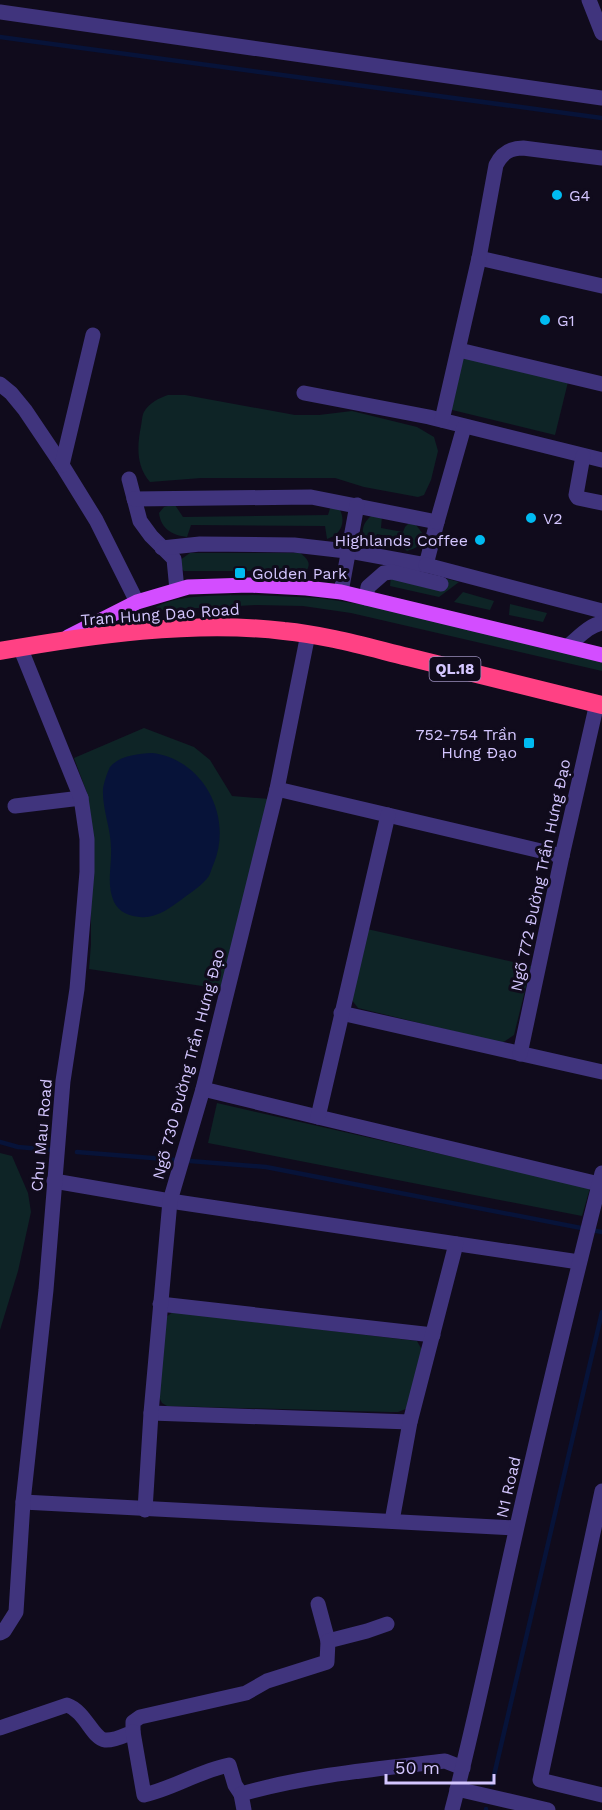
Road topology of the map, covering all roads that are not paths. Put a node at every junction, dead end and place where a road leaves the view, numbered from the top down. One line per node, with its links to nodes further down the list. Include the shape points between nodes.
1 (589, 0): 3 (street)
2 (0, 12): 4 (street)
3 (602, 33)
4 (602, 98)
5 (602, 158): 6 (street, via 523,148 506,152 496,165)
6 (479, 258): 7 (street); 9 (street)
7 (602, 286)
8 (93, 335): 17 (street)
9 (459, 350): 11 (street); 13 (street)
10 (0, 384): 17 (street, via 25,410)
11 (602, 384)
12 (304, 393): 13 (street)
13 (442, 420): 14 (street)
14 (464, 427): 15 (street); 22 (street)
15 (583, 456): 16 (street); 20 (street, via 576,495)
16 (602, 460)
17 (62, 465): 30 (street, via 96,520)
18 (129, 479): 19 (street)
19 (134, 499): 21 (street, via 311,497); 23 (street, via 140,521)
20 (602, 503)
21 (357, 505): 22 (street); 24 (street)
22 (437, 522): 25 (street)
23 (162, 548): 24 (street, via 200,544 294,545); 27 (street, via 174,559)
24 (349, 551): 25 (street); 28 (street)
25 (426, 565): 31 (street)
26 (441, 584): 29 (street, via 384,573 368,587)
27 (177, 590): 28 (main road, via 249,585); 30 (main road)
28 (341, 592): 29 (main road)
29 (366, 598): 35 (main road)
30 (137, 602): 34 (main road)
31 (602, 611)
32 (602, 623): 35 (street, via 589,628)
33 (308, 634): 34 (highway, Tran Hung Dao Road / QL.18, via 209,628); 39 (highway, Tran Hung Dao Road / QL.18); 40 (street, Ngõ 730 Đường Trần Hưng Đạo)
34 (61, 641): 36 (highway, Tran Hung Dao Road / QL.18)
35 (568, 646): 38 (main road)
36 (20, 647): 37 (highway, Tran Hung Dao Road / QL.18); 41 (street, Chu Mau Road)
37 (0, 651)
38 (602, 654)
39 (599, 704): 44 (street, Ngõ 772 Đường Trần Hưng Đạo)
40 (277, 789): 43 (street); 48 (street, Ngõ 730 Đường Trần Hưng Đạo)
41 (81, 798): 42 (street); 51 (street, Chu Mau Road, via 87,839 85,906)
42 (15, 806)
43 (388, 815): 44 (street); 45 (street)
44 (562, 856): 46 (street, Ngõ 772 Đường Trần Hưng Đạo)
45 (341, 1013): 46 (street); 49 (street)
46 (520, 1054): 47 (street)
47 (602, 1072)
48 (203, 1089): 49 (street); 52 (street, Ngõ 730 Đường Trần Hưng Đạo)
49 (318, 1117): 50 (street)
50 (601, 1178): 54 (street, N1 Road)
51 (54, 1181): 52 (street); 60 (street, Chu Mau Road)
52 (172, 1194): 53 (street); 55 (street, Ngõ 730 Đường Trần Hưng Đạo)
53 (456, 1244): 54 (street); 56 (street)
54 (579, 1262): 63 (street, N1 Road)
55 (160, 1304): 56 (street); 57 (street, Ngõ 730 Đường Trần Hưng Đạo)
56 (433, 1335): 58 (street)
57 (151, 1413): 58 (street); 61 (street, Ngõ 730 Đường Trần Hưng Đạo)
58 (410, 1422): 62 (street)
59 (602, 1491): 73 (street, via 540,1780)
60 (23, 1502): 61 (street); 66 (street, Chu Mau Road, via 16,1612)
61 (146, 1510): 62 (street)
62 (392, 1521): 63 (street)
63 (516, 1528): 70 (street, N1 Road)
64 (318, 1604): 67 (street)
65 (387, 1624): 67 (street)
66 (0, 1633)
67 (328, 1641): 69 (street, via 327,1662 267,1681 246,1693 140,1718 133,1722)
68 (0, 1728): 69 (street, via 67,1705 75,1708 98,1738 105,1740)
69 (133, 1732): 72 (street, via 144,1795 229,1765)
70 (463, 1768): 71 (street, N1 Road); 72 (street, via 445,1761 374,1769 279,1783)
71 (457, 1789): 75 (street, N1 Road); 76 (street)
72 (241, 1794): 74 (street)
73 (602, 1795)
74 (244, 1810)
75 (452, 1810)
76 (548, 1810)

